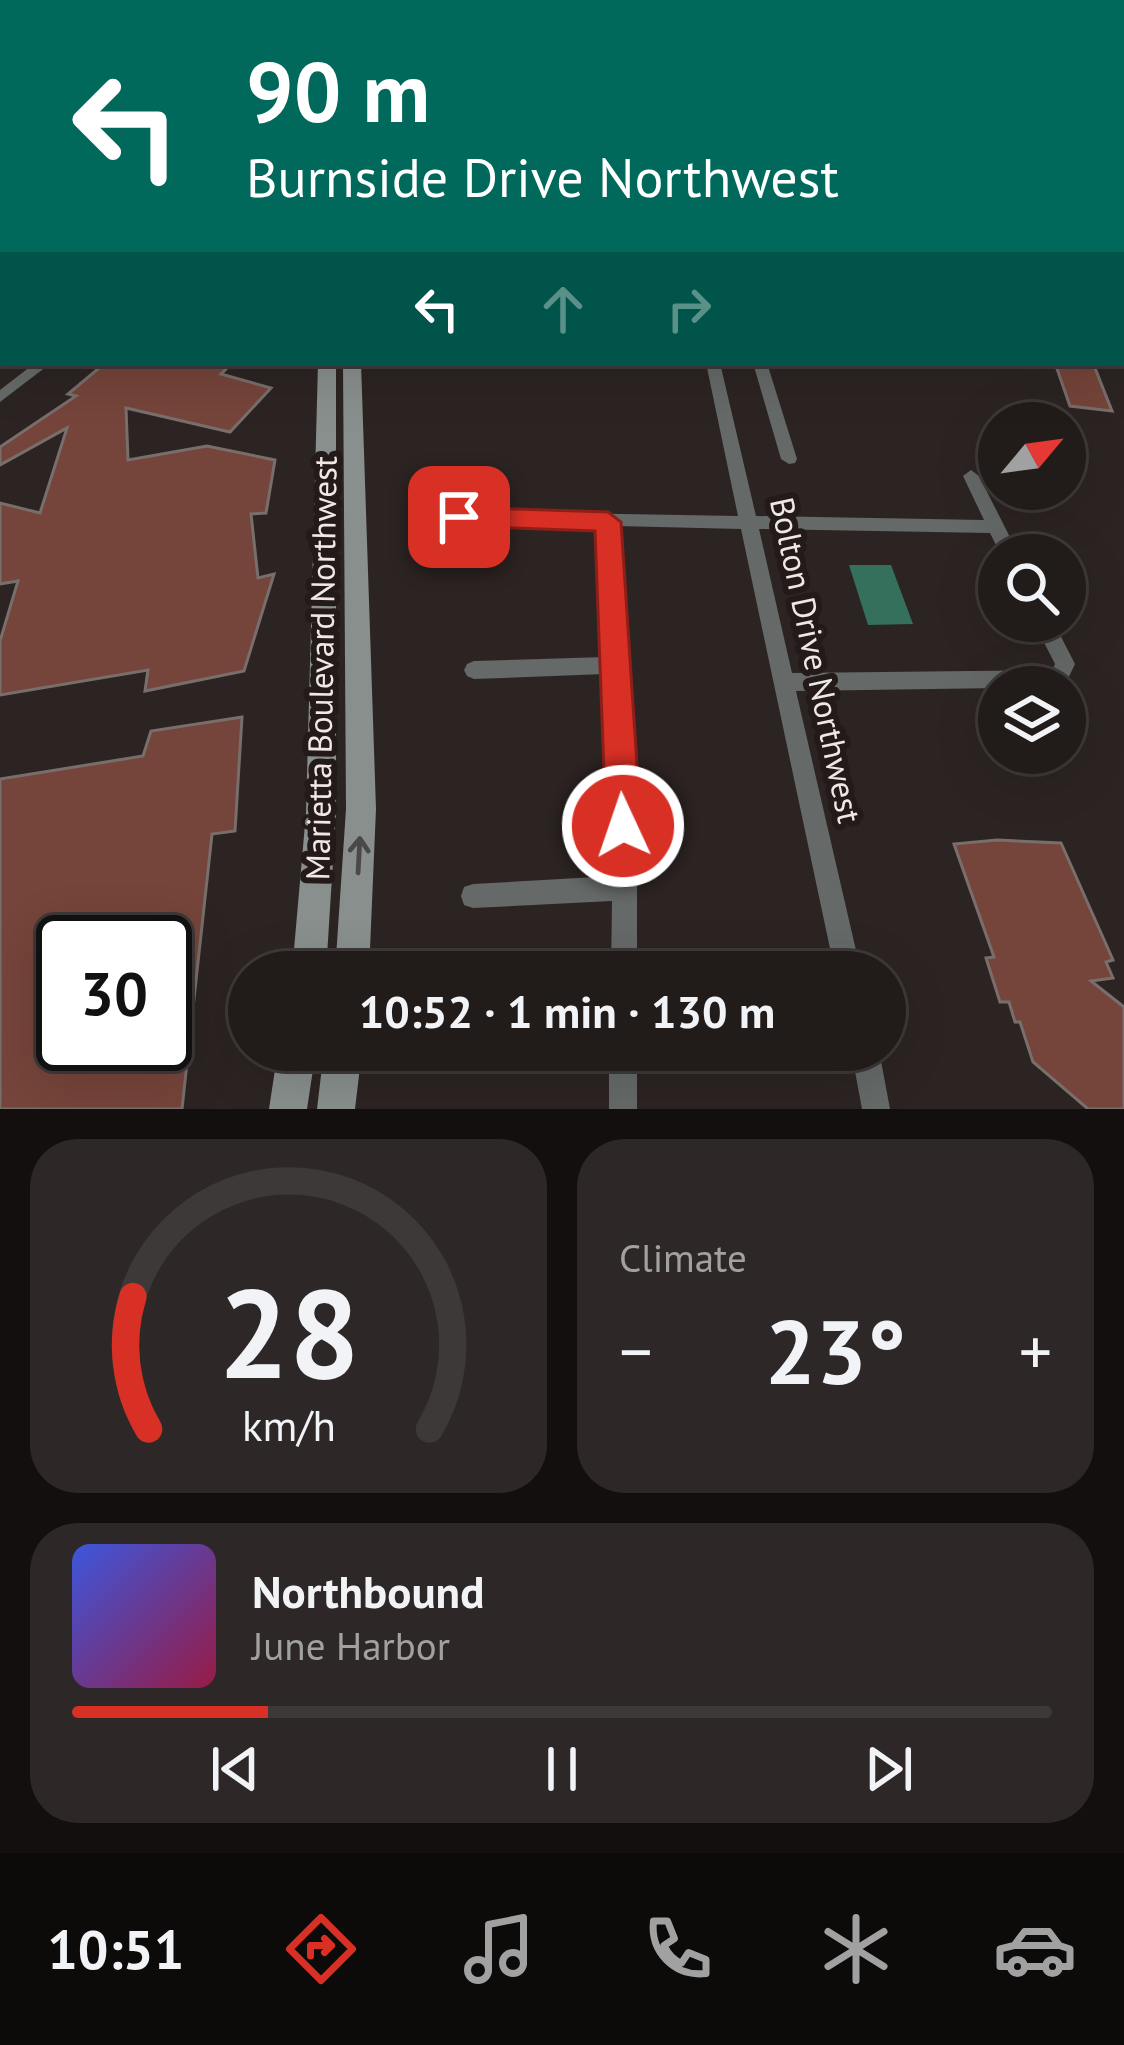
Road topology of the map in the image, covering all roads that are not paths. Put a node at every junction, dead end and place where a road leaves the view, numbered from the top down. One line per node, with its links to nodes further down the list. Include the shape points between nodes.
1 (40, 366): 6 (street)
2 (327, 366): 20 (main road, Marietta Boulevard Northwest, via 321,813)
3 (352, 366): 21 (main road, one-way to 3, via 362,809)
4 (714, 366): 10 (street, Bolton Drive Northwest)
5 (761, 366): 7 (street)
6 (0, 397)
7 (789, 459)
8 (971, 476): 12 (street)
9 (459, 517): 11 (street)
10 (748, 520): 11 (street); 12 (street); 17 (street, Bolton Drive Northwest)
11 (608, 522): 15 (street)
12 (996, 526): 13 (street)
13 (1000, 534)
14 (1054, 642): 17 (street, via 1065,664 1058,679)
15 (615, 665): 16 (street); 18 (street)
16 (474, 670)
17 (784, 682): 23 (street, Bolton Drive Northwest)
18 (625, 888): 19 (street); 22 (street)
19 (473, 896)
20 (311, 951)
21 (353, 951)
22 (624, 951)
23 (843, 951)
24 (294, 1071): 28 (main road)
25 (341, 1071): 29 (main road)
26 (623, 1071): 30 (street)
27 (869, 1071): 31 (street)
28 (288, 1109)
29 (336, 1109)
30 (622, 1109)
31 (876, 1109)

